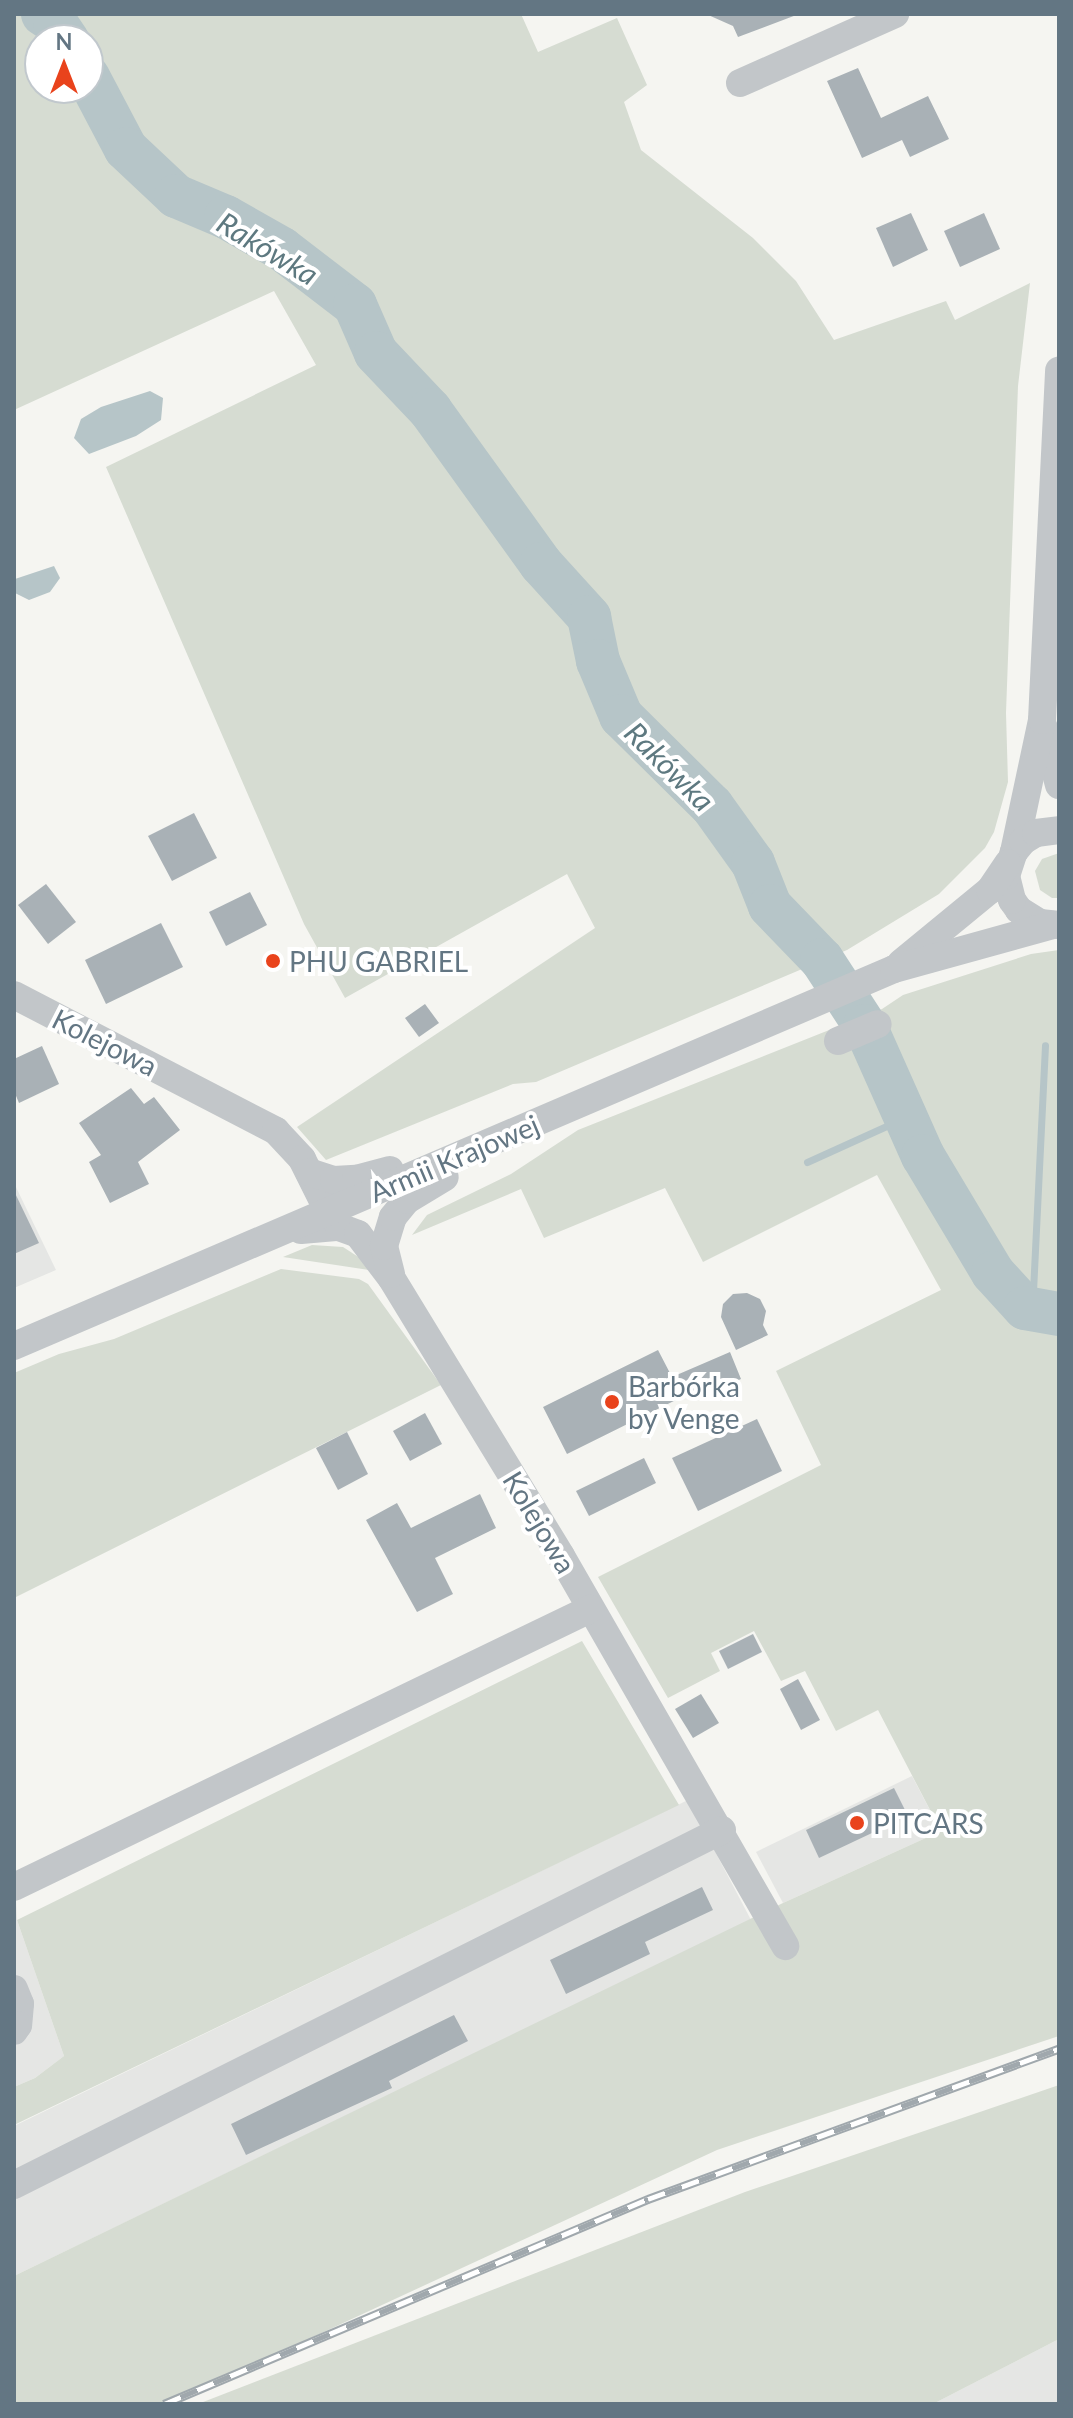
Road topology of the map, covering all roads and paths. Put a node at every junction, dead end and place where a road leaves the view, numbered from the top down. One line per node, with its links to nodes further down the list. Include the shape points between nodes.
1 (895, 14): 2 (street)
2 (740, 83)
3 (1059, 370): 4 (street)
4 (1042, 720): 5 (street); 7 (street)
5 (1059, 785)
6 (1059, 830): 7 (street, via 1036,833)
7 (1011, 858): 8 (street, via 1012,900 1029,918); 9 (street, Armii Krajowej, via 990,890)
8 (1056, 925): 9 (street, Armii Krajowej)
9 (894, 969): 13 (street, Armii Krajowej)
10 (14, 995): 14 (street, Kolejowa, via 276,1131 290,1142)
11 (878, 1024): 12 (street)
12 (838, 1041)
13 (513, 1134): 14 (street, via 356,1179 334,1180); 15 (street, Armii Krajowej); 17 (street, via 407,1200 393,1217 384,1246)
14 (309, 1172): 15 (street, Kolejowa); 16 (street, via 301,1204)
15 (328, 1211): 16 (street, Armii Krajowej)
16 (280, 1232): 17 (street, Kolejowa, via 339,1227 358,1234); 18 (street, Armii Krajowej)
17 (392, 1279): 19 (street, Kolejowa)
18 (14, 1346)
19 (590, 1609): 20 (street, Kolejowa); 21 (street)
20 (722, 1830): 22 (street, Kolejowa); 25 (street)
21 (14, 1887)
22 (785, 1946)
23 (14, 1989): 24 (street, via 20,2004)
24 (14, 2031)
25 (14, 2185)

